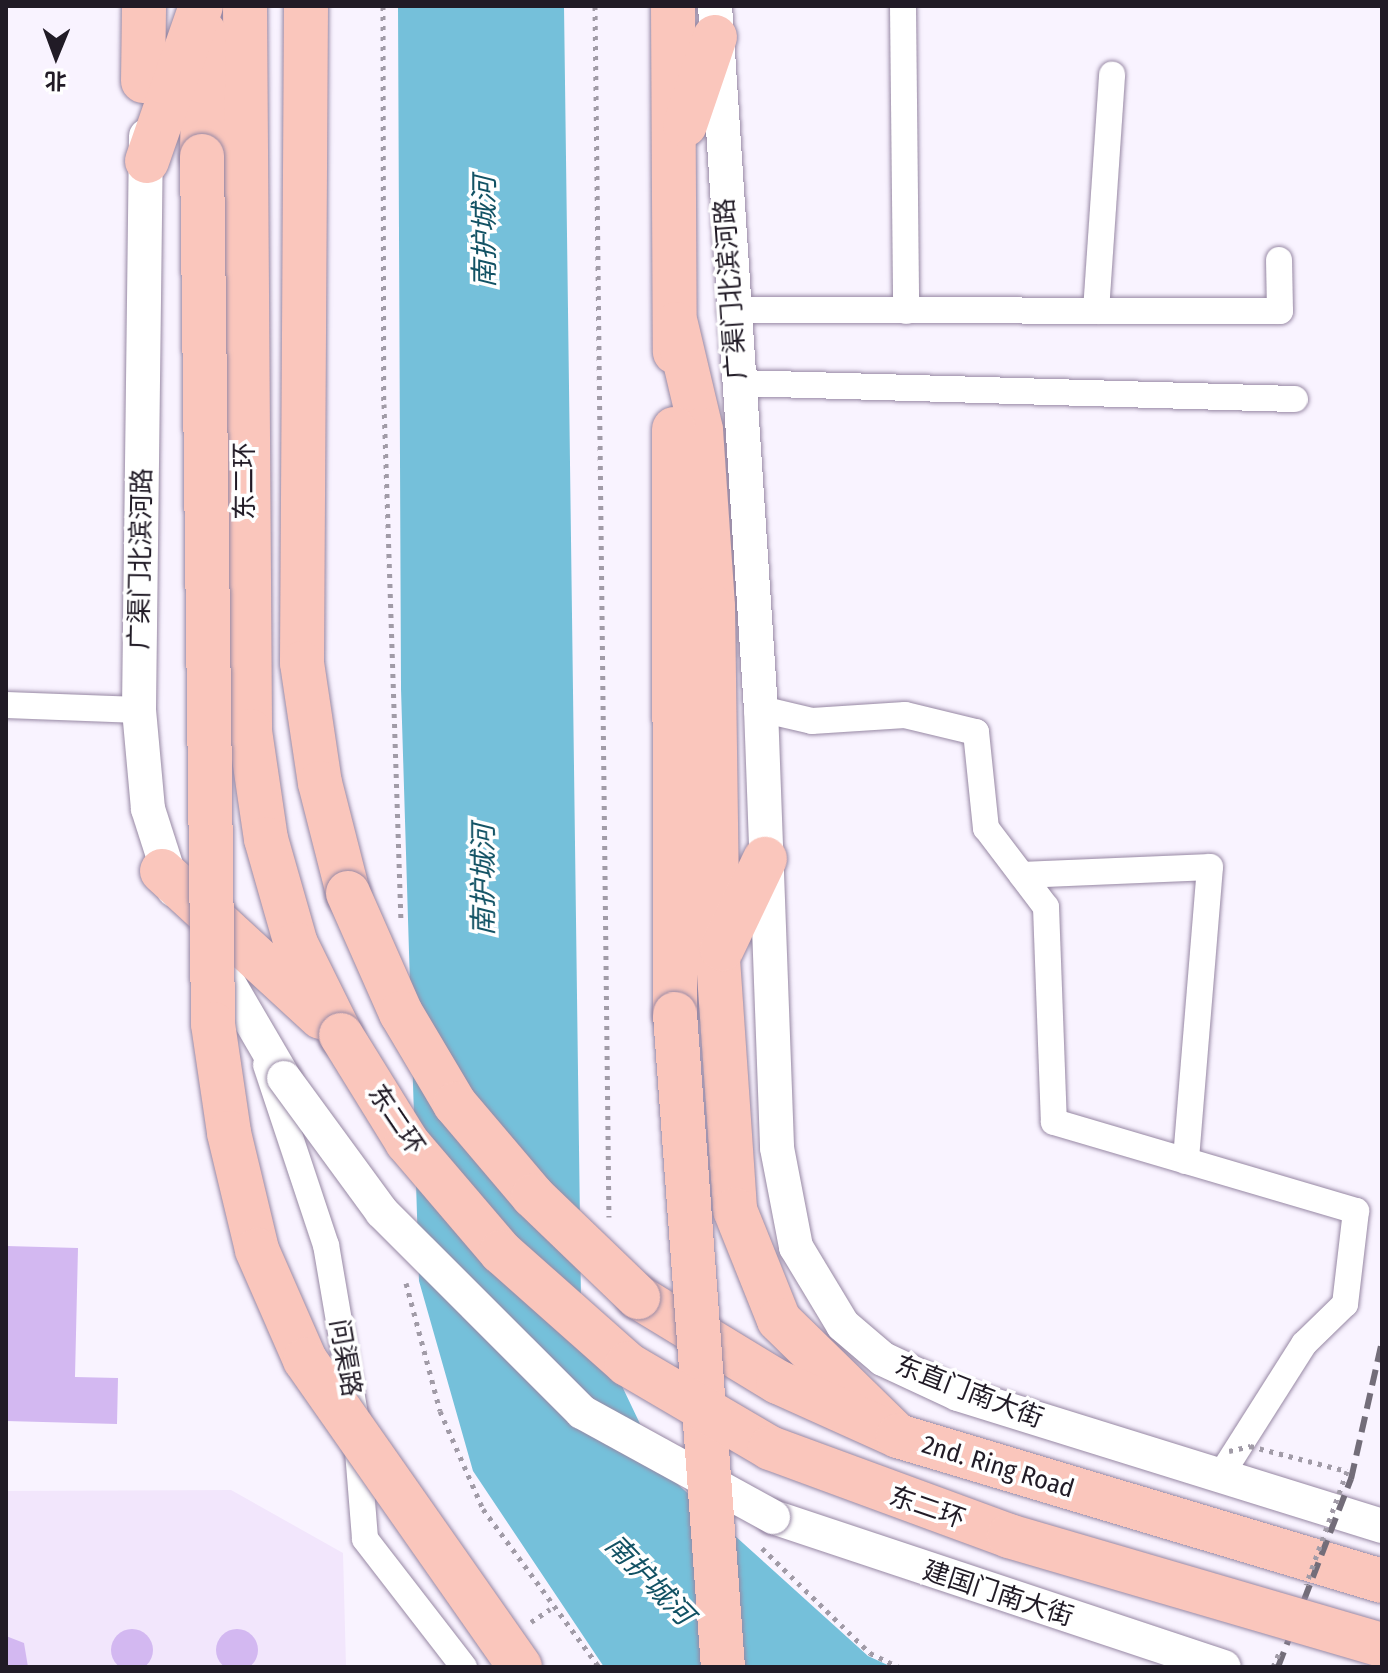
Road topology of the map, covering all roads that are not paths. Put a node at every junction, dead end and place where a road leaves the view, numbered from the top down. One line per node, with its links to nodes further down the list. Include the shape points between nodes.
1 (126, 6): 10 (street, 广渠门北滨河路)
2 (144, 6): 10 (highway)
3 (203, 6): 12 (highway); 37 (highway, bridge, via 213,1024 229,1133 257,1250 305,1360)
4 (245, 6): 28 (highway, 东二环, via 250,731 266,839 296,944)
5 (306, 6): 31 (highway, 东二环, bridge, via 302,663 320,783 348,893 401,1013 455,1104 533,1196 638,1297 778,1382)
6 (673, 6): 11 (highway)
7 (903, 6): 15 (street)
8 (715, 22): 11 (highway); 14 (street, 广渠门北滨河路)
9 (1112, 75): 16 (street)
10 (143, 81): 12 (street, 广渠门北滨河路)
11 (674, 158): 17 (highway)
12 (147, 161): 22 (street, 广渠门北滨河路)
13 (1279, 260): 16 (street, via 1280,311)
14 (730, 310): 15 (street); 18 (street, 广渠门北滨河路)
15 (906, 311): 16 (street)
16 (1096, 311)
17 (676, 324): 26 (highway, via 703,460); 38 (highway, bridge, via 675,1014)
18 (739, 383): 19 (street); 21 (street, 广渠门北滨河路)
19 (1295, 399)
20 (6, 705): 22 (street)
21 (761, 709): 23 (street, 广渠门北滨河路); 25 (street, via 812,721 905,715 976,732 986,828)
22 (139, 710): 24 (street, 广渠门北滨河路, via 148,809)
23 (765, 859): 26 (highway); 32 (street, 东直门南大街, via 785,1203 796,1247 843,1325 883,1359 958,1394)
24 (162, 871): 27 (street, 广渠门北滨河路); 28 (highway)
25 (1022, 875): 30 (street, via 1046,907 1054,1122); 30 (street, via 1210,867)
26 (718, 959): 31 (highway, via 735,1210 754,1272 779,1320)
27 (254, 1027): 29 (street, 广渠门北滨河路); 36 (street, 问渠路, via 326,1245 355,1414 365,1539)
28 (341, 1035): 35 (highway, 东二环, bridge, via 407,1142 501,1252 627,1364 731,1425 884,1494)
29 (284, 1078): 39 (street, 建国门南大街, bridge, via 382,1212 582,1412 773,1517)
30 (1186, 1161): 32 (street, via 1356,1211 1345,1304 1304,1344)
31 (898, 1436): 34 (highway, 2nd. Ring Road)
32 (1224, 1464): 33 (street, 东直门南大街)
33 (1382, 1526)
34 (1382, 1581)
35 (1382, 1645)
36 (464, 1667)
37 (520, 1667)
38 (723, 1667)
39 (1224, 1667)

